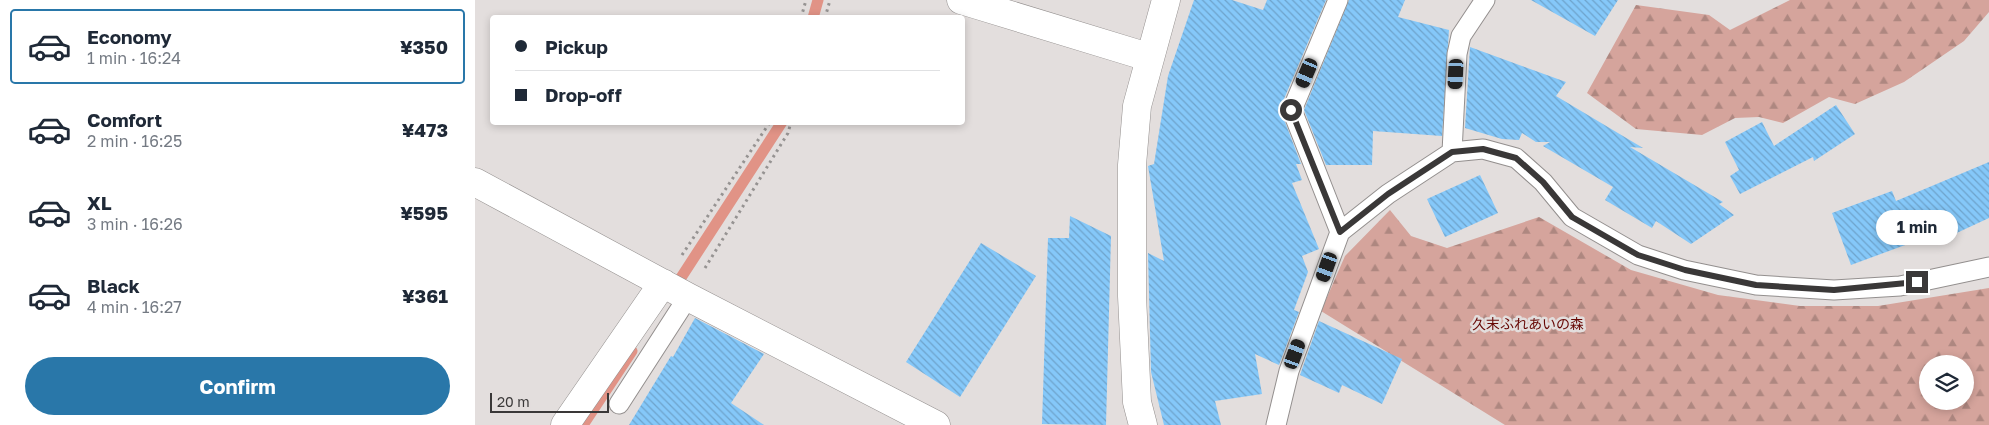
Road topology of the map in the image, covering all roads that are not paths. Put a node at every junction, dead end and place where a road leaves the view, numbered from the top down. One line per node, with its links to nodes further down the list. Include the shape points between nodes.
1 (961, 0): 5 (street)
2 (1166, 0): 5 (street)
3 (1338, 0): 8 (lane, via 1291,110)
4 (1485, 0): 6 (lane, via 1461,36 1457,54)
5 (1148, 57): 15 (street, via 1137,106 1132,166 1132,296 1137,402)
6 (1452, 152): 8 (lane, via 1388,194); 9 (lane, via 1483,149 1516,158 1543,182 1572,217 1638,255 1685,270 1756,285 1834,290 1900,286)
7 (475, 182): 10 (street)
8 (1340, 232): 16 (lane, via 1289,371)
9 (1989, 267)
10 (663, 283): 11 (street); 13 (street)
11 (688, 297): 12 (lane); 14 (street)
12 (619, 404)
13 (565, 425)
14 (936, 425)
15 (1143, 425)
16 (1276, 425)

